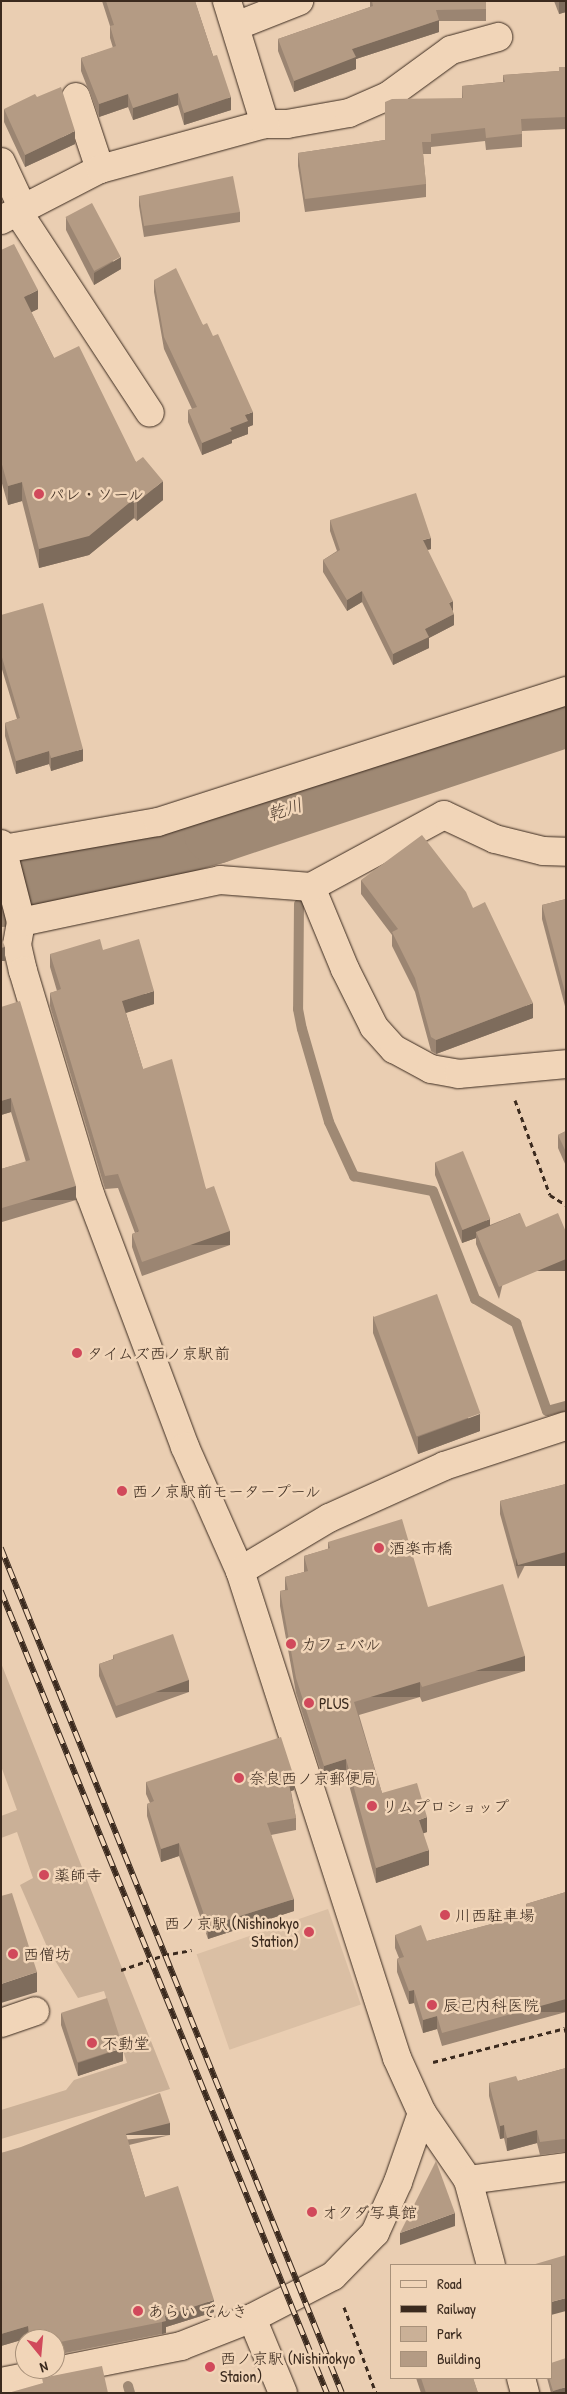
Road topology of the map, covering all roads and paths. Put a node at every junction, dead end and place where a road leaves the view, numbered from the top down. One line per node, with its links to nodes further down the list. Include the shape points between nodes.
1 (299, 1): 2 (street)
2 (232, 13): 5 (street)
3 (498, 37): 5 (street, via 451,50 388,96 349,113 287,124)
4 (76, 97): 7 (street)
5 (265, 124): 7 (street)
6 (1, 162): 8 (street)
7 (100, 169): 8 (street)
8 (14, 213): 9 (street)
9 (150, 413)
10 (566, 691): 11 (street, via 158,822)
11 (2, 847): 14 (street)
12 (566, 852): 13 (street, via 544,851 495,839 444,816)
13 (311, 887): 14 (street, via 220,880); 17 (street, via 345,969 374,1027 394,1049 431,1069 459,1074)
14 (21, 922): 15 (street)
15 (12, 975): 20 (street, via 185,1447)
16 (566, 1064): 17 (street)
17 (504, 1071): 18 (path, via 550,1195)
18 (566, 1205)
19 (566, 1426): 20 (street, via 435,1470 329,1518)
20 (240, 1572): 26 (street)
21 (192, 1950): 22 (path, via 164,1955)
22 (121, 1970)
23 (35, 2011): 24 (street)
24 (1, 2023)
25 (566, 2032): 26 (path, via 565,2028)
26 (402, 2070): 27 (street)
27 (422, 2114): 29 (street); 31 (street, via 398,2182 375,2233)
28 (566, 2167): 29 (street)
29 (468, 2180): 30 (street)
30 (491, 2264)
31 (333, 2276): 32 (street); 36 (path)
32 (252, 2318): 34 (street, via 181,2346); 35 (street)
33 (521, 2379): 37 (street)
34 (1, 2382)
35 (282, 2393)
36 (376, 2393)
37 (525, 2393)

